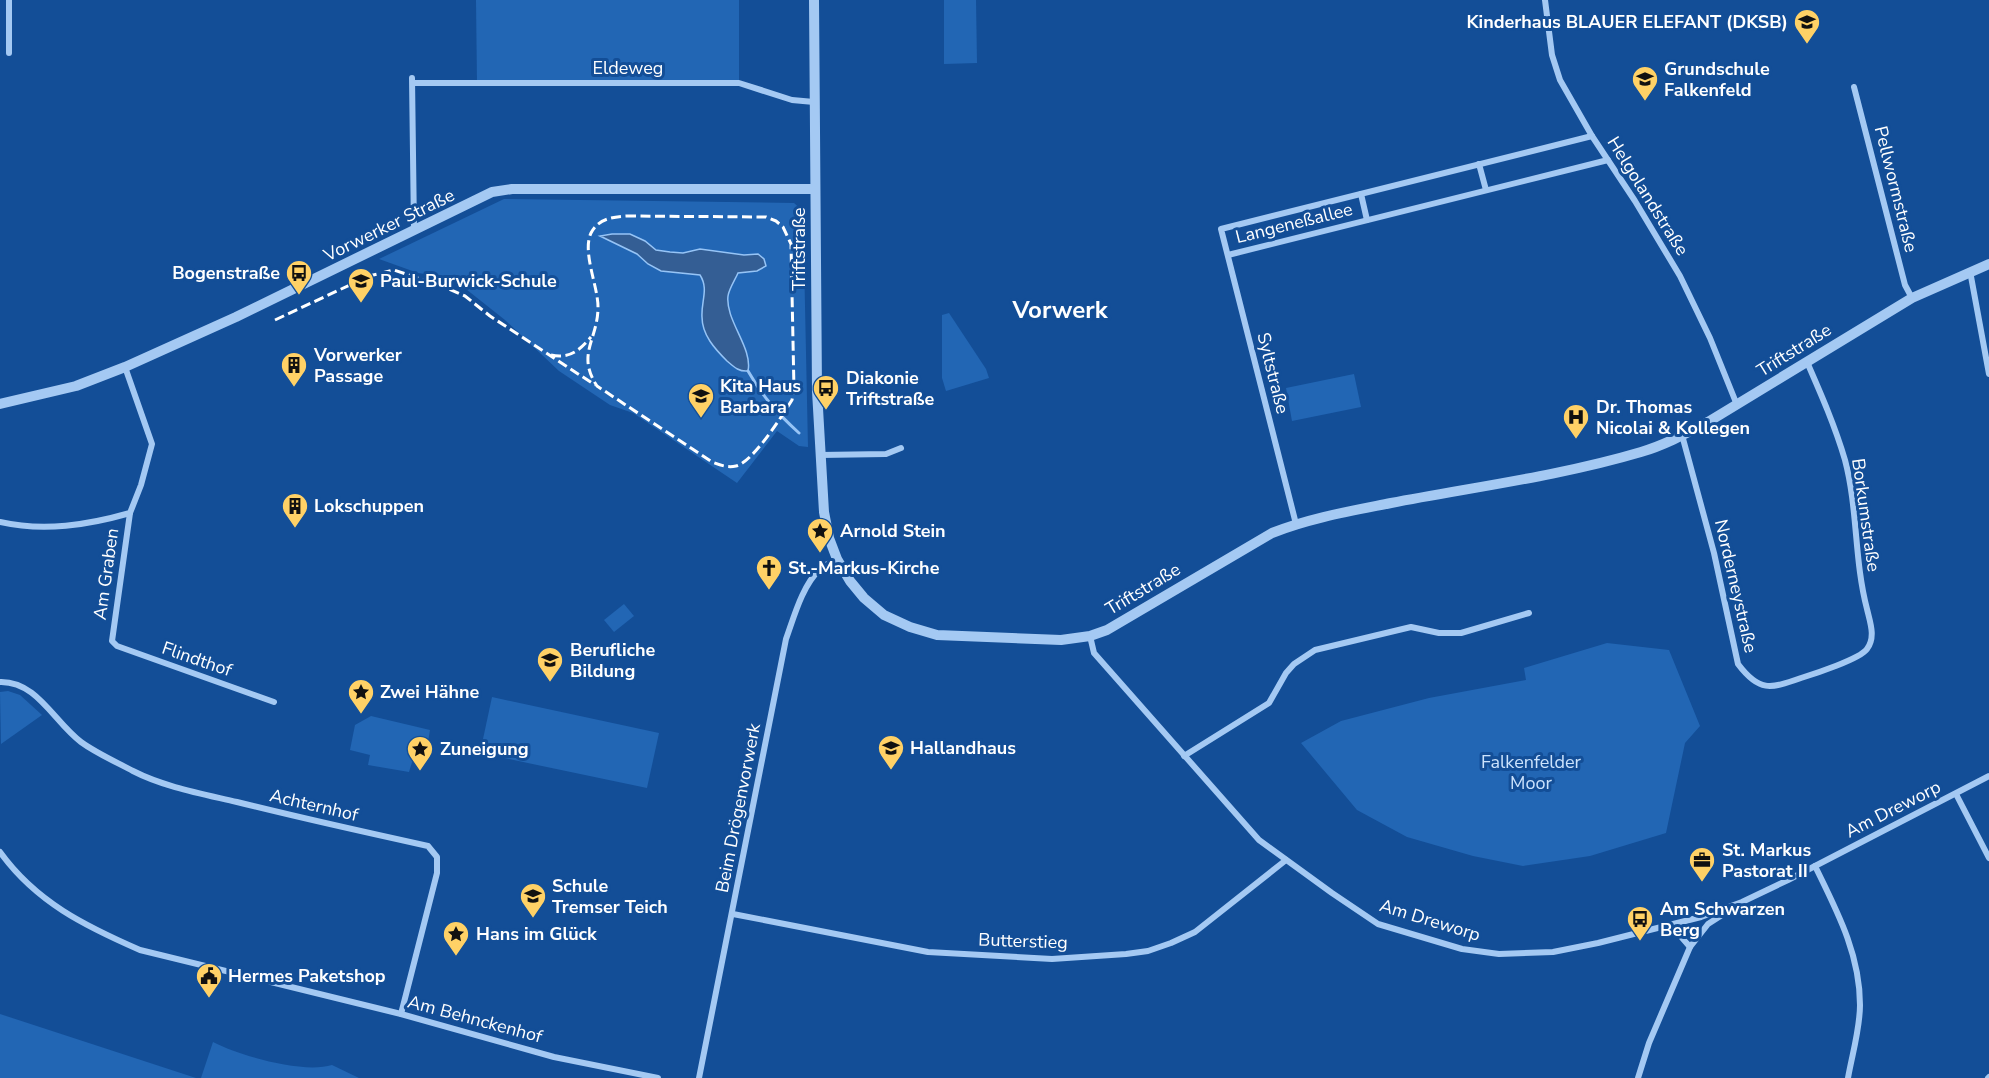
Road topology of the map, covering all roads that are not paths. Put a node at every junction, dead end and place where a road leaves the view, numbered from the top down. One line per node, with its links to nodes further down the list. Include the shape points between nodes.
1 (9, 0): 4 (street)
2 (814, 0): 6 (street, Triftstraße)
3 (1545, 0): 7 (street, Helgolandstraße, via 1552,55 1560,80)
4 (9, 53)
5 (1854, 87): 19 (street, Pellwormstraße, via 1905,285)
6 (814, 102): 10 (street, Triftstraße); 15 (street, Eldeweg, via 792,100 739,83 413,81)
7 (1592, 136): 8 (street, Helgolandstraße); 9 (street, Langeneßallee)
8 (1608, 160): 11 (street, Langeneßallee); 24 (street, Helgolandstraße, via 1680,276)
9 (1479, 164): 11 (street); 12 (street, Langeneßallee)
10 (815, 189): 15 (street, Vorwerker Straße, via 512,189 492,192); 27 (street, Triftstraße)
11 (1485, 190): 13 (street, Langeneßallee)
12 (1360, 194): 13 (street, Langeneßallee); 14 (street, Langeneßallee)
13 (1367, 220): 16 (street, Langeneßallee)
14 (1221, 229): 16 (street, Syltstraße)
15 (414, 230): 21 (street, Vorwerker Straße, via 246,313)
16 (1228, 255): 30 (street, Syltstraße)
17 (1989, 264): 18 (street, Triftstraße)
18 (1970, 271): 19 (street, Triftstraße); 22 (street)
19 (1912, 298): 20 (street, Triftstraße)
20 (1807, 362): 24 (street, Triftstraße); 35 (street, Borkumstraße, via 1845,462 1863,593 1872,629)
21 (125, 367): 23 (street, Vorwerker Straße, via 76,386); 28 (street, via 152,444)
22 (1989, 374)
23 (0, 404)
24 (1737, 405): 25 (street, Triftstraße)
25 (1682, 435): 30 (street, Triftstraße, via 1643,452 1574,468); 35 (street, Norderneystraße, via 1714,553 1738,664 1746,675 1760,685 1784,684 1861,655)
26 (901, 448): 27 (street, via 886,454)
27 (820, 455): 31 (street, Triftstraße, via 824,512)
28 (130, 513): 29 (street, via 58,526); 34 (street, Am Graben)
29 (0, 522)
30 (1296, 524): 33 (street, Triftstraße, via 1272,533 1107,630)
31 (837, 559): 33 (street, Triftstraße, via 864,598 884,615 910,627 937,634 990,638 1061,640); 46 (street, Beim Drögenvorwerk, via 816,573 786,639)
32 (1529, 613): 38 (street, via 1461,633 1411,627 1316,650 1286,673 1269,703)
33 (1090, 636): 38 (street, Am Dreworp, via 1094,653)
34 (112, 641): 37 (street, Flindthof)
35 (1870, 642)
36 (0, 682): 49 (street, Achternhof, via 26,688 83,743 149,779 428,846 436,856 436,873)
37 (274, 702)
38 (1184, 756): 43 (street, Am Dreworp, via 1259,840)
39 (1989, 776): 40 (street, Am Dreworp)
40 (1956, 794): 42 (street); 44 (street, Am Dreworp)
41 (0, 852): 49 (street, Am Behnckenhof, via 58,909 140,950)
42 (1989, 858)
43 (1286, 860): 46 (street, Butterstieg, via 1195,932 1148,951 1117,955 1026,958 928,952); 47 (street, Am Dreworp, via 1378,924 1462,949 1499,954 1553,952)
44 (1815, 866): 45 (street, Am Dreworp); 53 (street, via 1843,923 1859,978 1860,1007)
45 (1742, 902): 47 (street, Am Dreworp); 48 (street, via 1708,924)
46 (733, 914): 51 (street, Beim Drögenvorwerk)
47 (1671, 925): 48 (street)
48 (1690, 947): 52 (street)
49 (401, 1014): 50 (street, Am Behnckenhof, via 554,1057)
50 (658, 1078)
51 (699, 1078)
52 (1638, 1078)
53 (1848, 1078)

